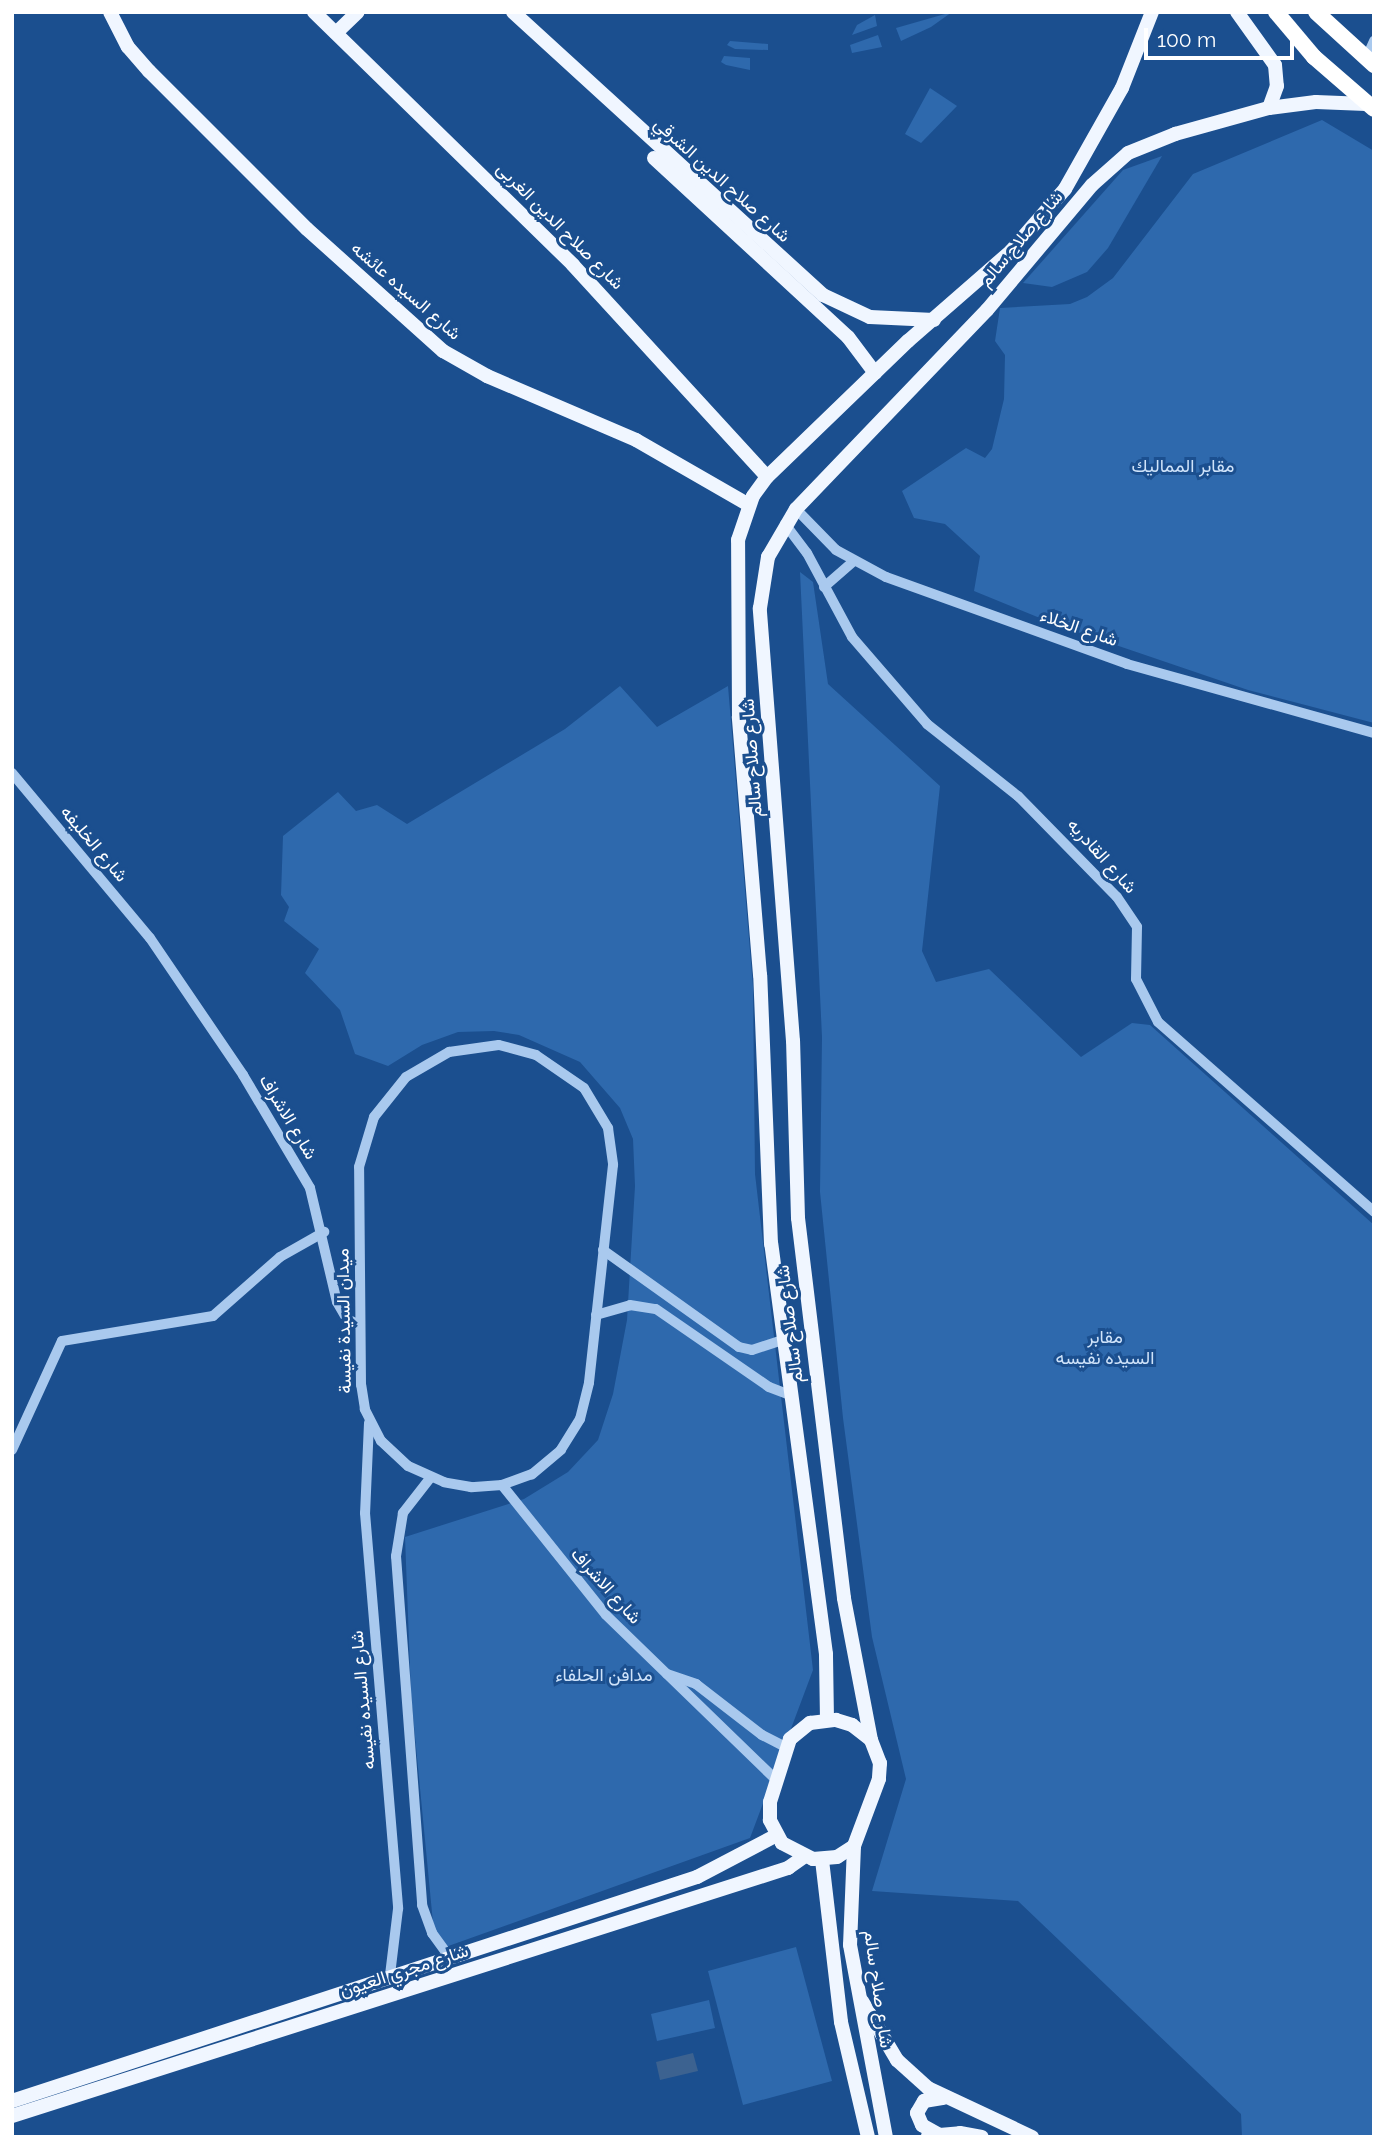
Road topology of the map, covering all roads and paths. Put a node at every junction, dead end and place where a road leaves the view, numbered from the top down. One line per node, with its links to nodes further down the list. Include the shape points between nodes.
1 (110, 12): 18 (main road, شارع السيده عائشه, via 128,47 149,71 307,229 443,351 487,376 644,444)
2 (314, 12): 10 (main road, شارع صلاح الدين الغربى)
3 (358, 12): 10 (main road)
4 (501, 12): 16 (main road, شارع صلاح الدين الشرقي, via 848,337)
5 (513, 12): 15 (main road, شارع صلاح الدين الشرقي, via 822,295 870,317)
6 (1152, 12): 15 (main road, شارع صلاح سالم, via 1122,88 1065,189 1011,251)
7 (1237, 12): 14 (main road, via 1275,65 1277,86)
8 (1276, 12): 13 (highway, via 1314,57)
9 (1317, 12): 12 (highway)
10 (336, 33): 17 (main road, شارع صلاح الدين الغربى, via 581,273)
11 (1374, 41): 12 (street)
12 (1370, 62)
13 (1370, 106): 14 (main road, شارع صلاح سالم, via 1316,102)
14 (1269, 108): 19 (main road, شارع صلاح سالم, via 1147,143 1111,166 987,310)
15 (933, 320): 16 (main road, شارع صلاح سالم)
16 (875, 373): 17 (main road, شارع صلاح سالم)
17 (767, 477): 18 (main road, شارع صلاح سالم)
18 (749, 505): 31 (main road, شارع صلاح سالم, via 736,557 739,717 761,988 767,1195)
19 (796, 509): 20 (main road, شارع صلاح سالم); 21 (street, شارع الخلاء)
20 (785, 524): 22 (street, شارع القادريه, via 797,536); 39 (main road, شارع صلاح سالم, via 768,557 760,608 793,1041 798,1218 844,1598)
21 (853, 562): 22 (street); 23 (street, شارع الخلاء, via 1116,660)
22 (824, 587): 26 (street, شارع القادريه, via 864,653 928,724 1026,803 1117,897 1137,927 1136,979 1158,1022)
23 (1374, 733)
24 (12, 773): 25 (street, شارع الخليفه)
25 (150, 938): 27 (street, شارع الاشراف, via 243,1075 310,1188)
26 (1374, 1212)
27 (324, 1231): 30 (street, شارع الاشراف, via 337,1302 347,1320); 34 (street, via 280,1257 213,1315 62,1341)
28 (603, 1250): 29 (street, ميدان السيدة نفيسة); 30 (street, ميدان السيدة نفيسة, via 613,1153 608,1128 591,1097 568,1074 524,1051 486,1045 449,1052 397,1086 380,1106 364,1141 358,1180); 31 (street, via 739,1347 752,1350)
29 (596, 1315): 32 (street, via 630,1305 656,1309 769,1387); 36 (street, ميدان السيدة نفيسة, via 587,1395 574,1431 544,1466)
30 (360, 1325): 33 (street, ميدان السيدة نفيسة, via 361,1385)
31 (783, 1340): 32 (main road, شارع صلاح سالم)
32 (790, 1395): 38 (main road, شارع صلاح سالم, via 826,1654)
33 (369, 1420): 35 (street, ميدان السيدة نفيسة, via 389,1451); 47 (street, شارع السيده نفيسه, via 365,1513 398,1909)
34 (12, 1450)
35 (431, 1477): 36 (street, ميدان السيدة نفيسة, via 471,1487); 46 (street, via 403,1513 396,1556 422,1905 432,1933)
36 (502, 1485): 37 (street, شارع الاشراف, via 606,1615)
37 (665, 1673): 40 (street, شارع الاشراف, via 696,1684 762,1735); 41 (street, شارع الاشراف)
38 (827, 1720): 39 (main road, via 852,1725); 40 (main road, via 803,1727)
39 (871, 1740): 43 (main road, via 880,1763 879,1779)
40 (786, 1747): 41 (main road)
41 (776, 1780): 42 (main road, via 769,1811)
42 (777, 1835): 44 (main road); 46 (main road, شارع مجري العيون, via 715,1870)
43 (855, 1846): 45 (main road); 48 (main road, شارع صلاح سالم, via 849,1917)
44 (804, 1857): 45 (main road); 51 (main road, شارع مجري العيون, via 788,1868)
45 (822, 1860): 53 (main road, via 841,2022)
46 (449, 1956): 47 (main road, شارع مجري العيون)
47 (390, 1975): 50 (main road, شارع مجري العيون)
48 (856, 1990): 49 (main road, via 898,2060); 54 (main road, شارع صلاح سالم)
49 (945, 2098): 52 (main road, via 928,2099 918,2108 919,2122); 56 (main road)
50 (12, 2101)
51 (12, 2116)
52 (932, 2135): 55 (main road)
53 (869, 2137)
54 (886, 2137)
55 (982, 2137)
56 (1032, 2137)

